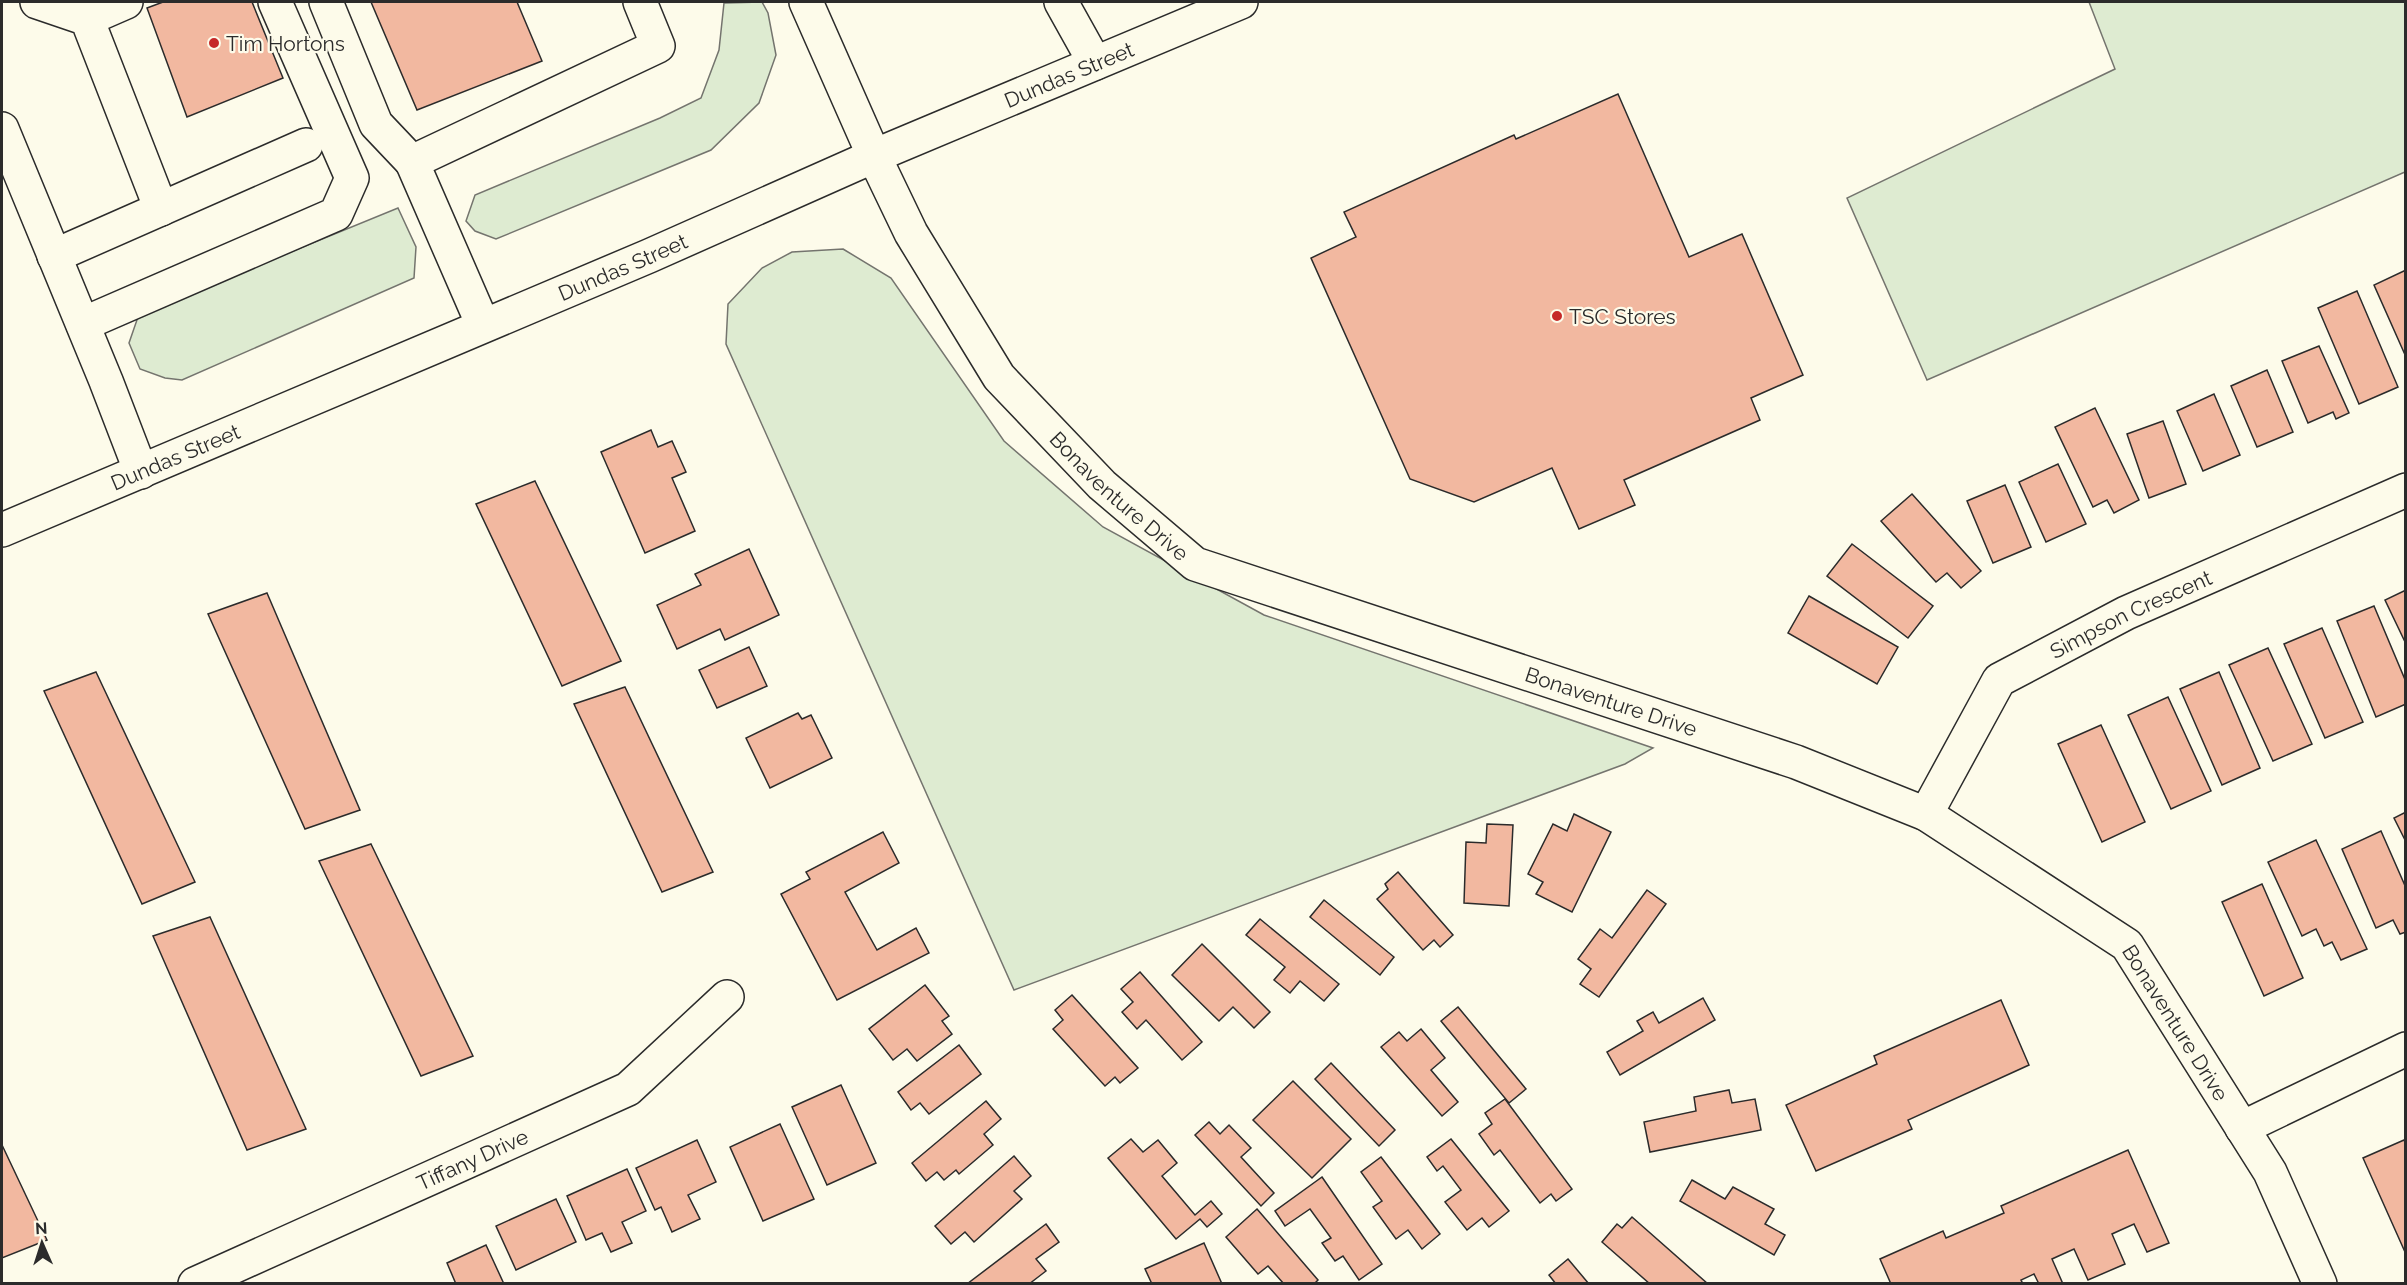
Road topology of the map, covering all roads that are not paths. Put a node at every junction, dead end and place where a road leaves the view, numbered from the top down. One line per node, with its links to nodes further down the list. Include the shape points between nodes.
1 (37, 2): 9 (street)
2 (126, 2): 9 (street)
3 (275, 2): 17 (street, via 352,178 336,214)
4 (326, 2): 14 (street, via 376,124)
5 (640, 2): 14 (street, via 658,46)
6 (807, 2): 13 (street, Bonaventure Drive)
7 (1061, 2): 10 (street)
8 (1240, 2): 10 (street, Dundas Street)
9 (87, 19): 15 (street)
10 (1095, 63): 13 (street, Dundas Street)
11 (2, 129): 16 (street)
12 (306, 145): 15 (street)
13 (874, 156): 18 (street, Dundas Street); 22 (street, Bonaventure Drive, via 911,233 999,377 1102,485 1195,564 1796,762)
14 (412, 162): 18 (street)
15 (161, 209): 16 (street)
16 (54, 256): 17 (street)
17 (83, 324): 19 (street)
18 (483, 325): 19 (street, Dundas Street)
19 (141, 472): 21 (street, Dundas Street)
20 (2406, 490): 22 (street, Simpson Crescent, via 2126,613 1999,680)
21 (2, 530)
22 (1926, 814): 25 (street, Bonaventure Drive, via 2127,945)
23 (727, 997): 26 (street, Tiffany Drive, via 628,1089)
24 (2406, 1049): 25 (street)
25 (2242, 1128): 27 (street, Bonaventure Drive, via 2270,1172)
26 (195, 1284)
27 (2320, 1284)

